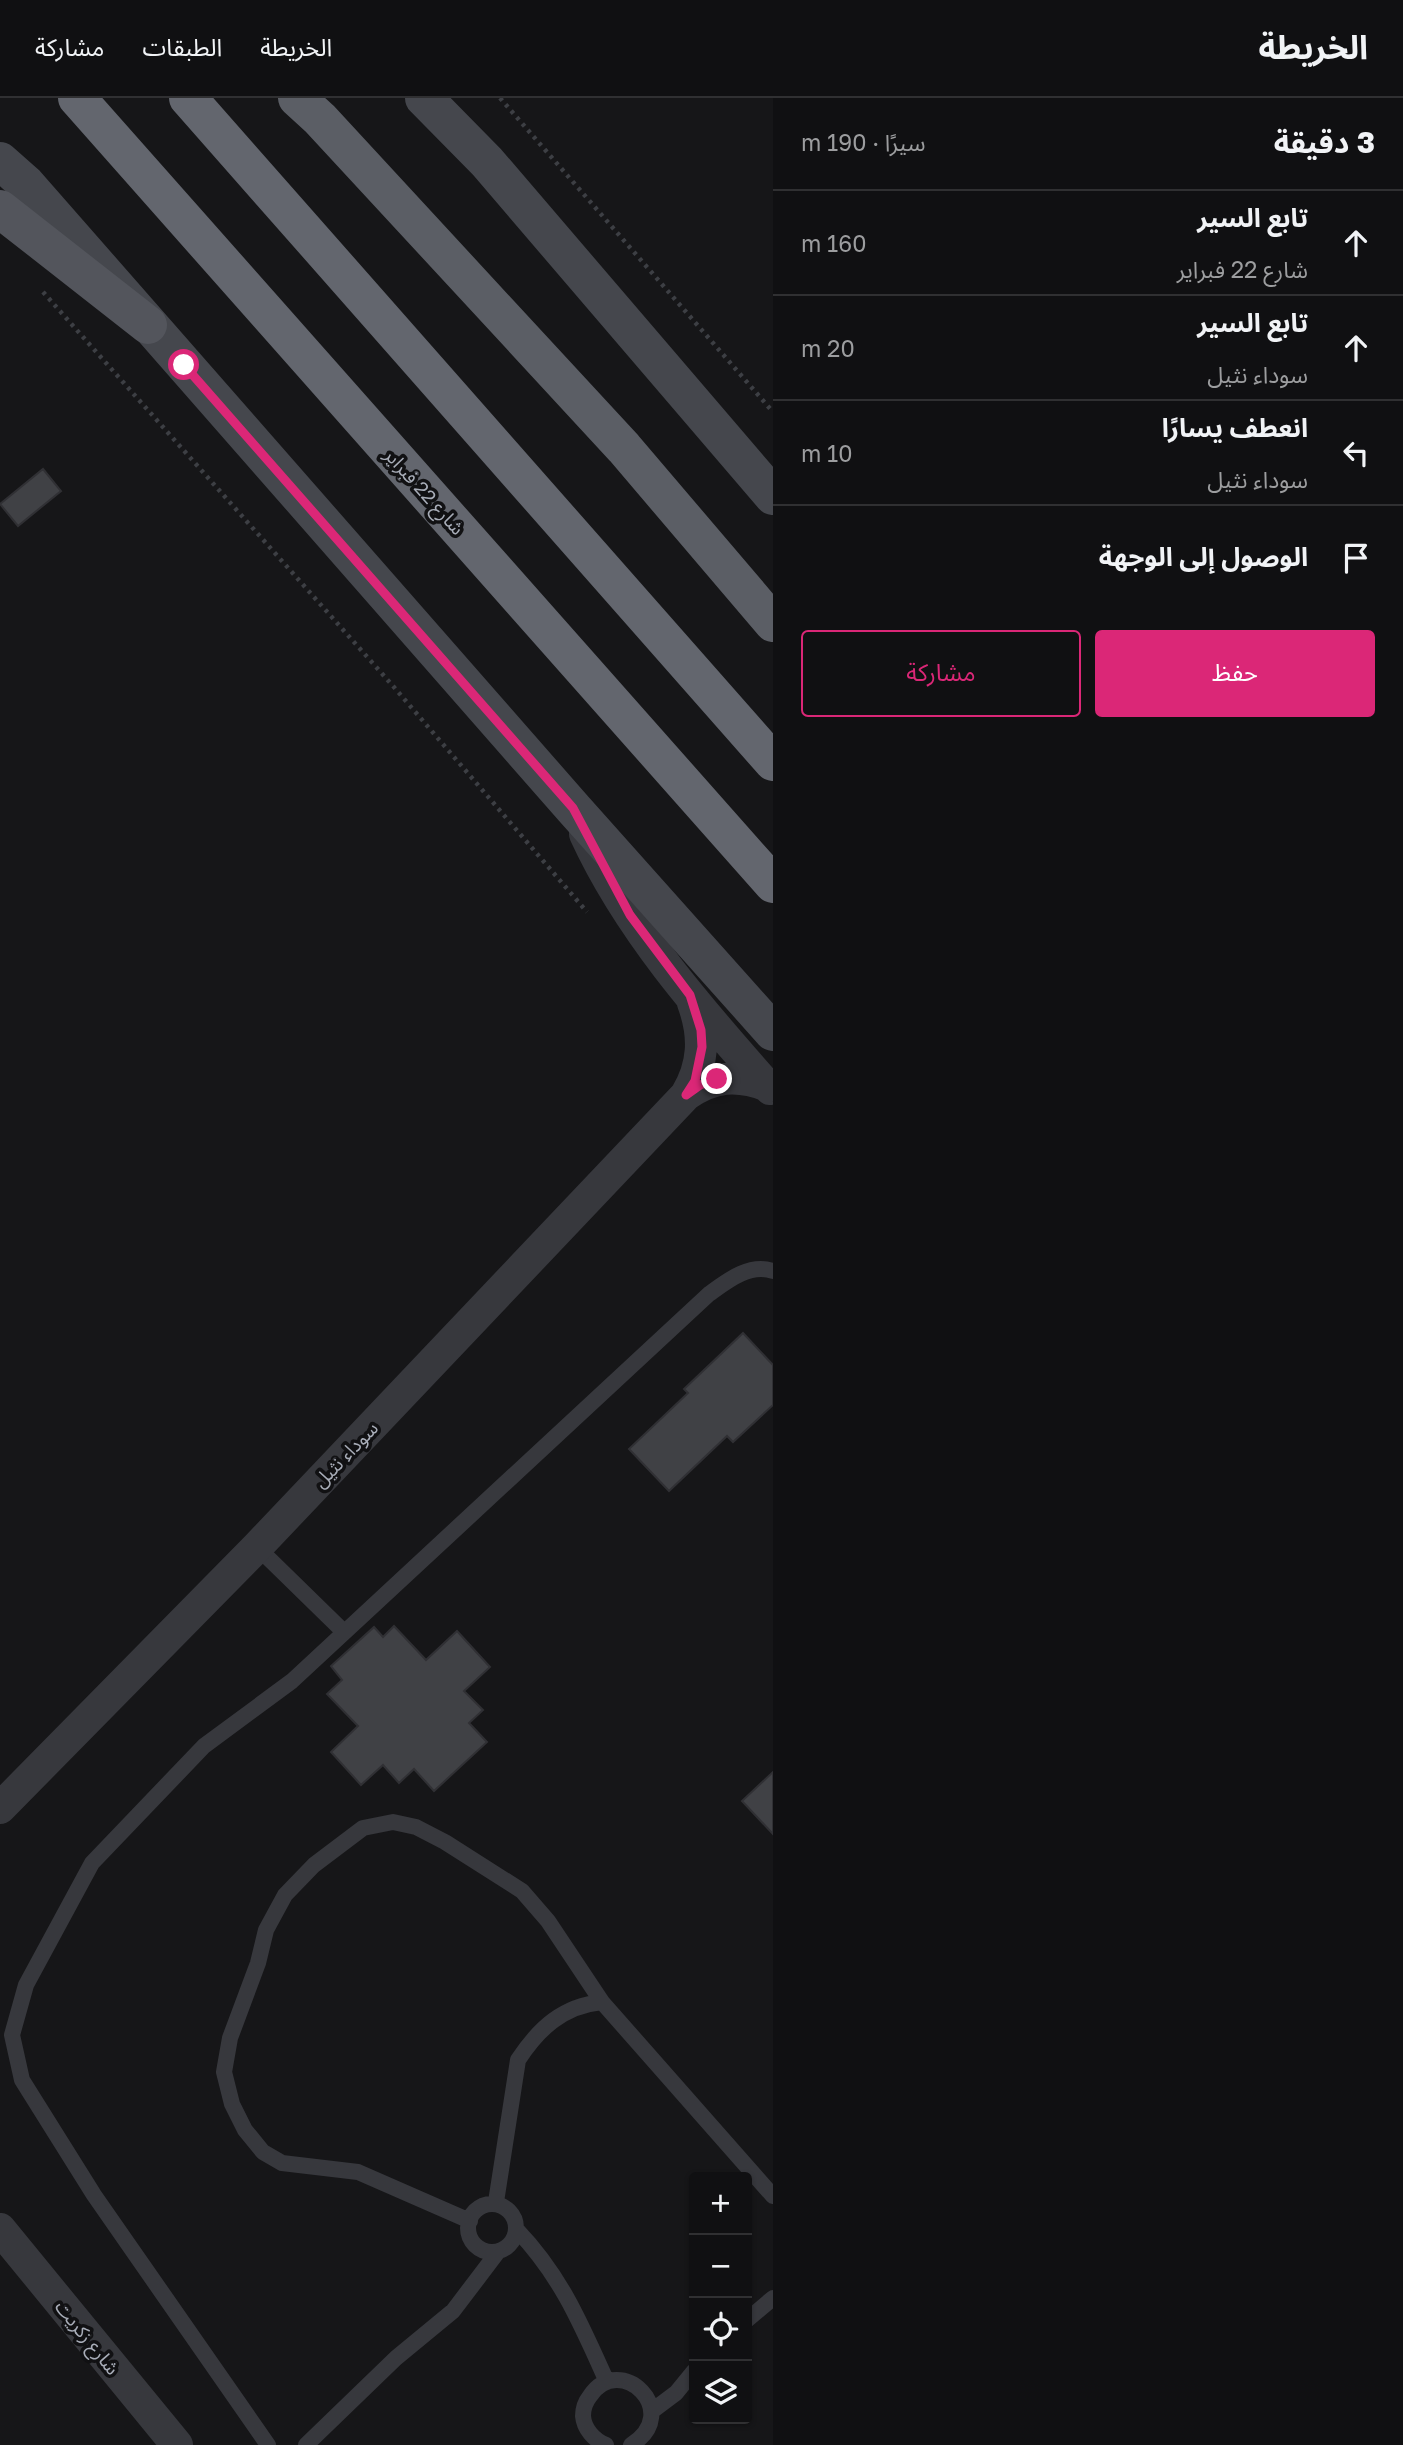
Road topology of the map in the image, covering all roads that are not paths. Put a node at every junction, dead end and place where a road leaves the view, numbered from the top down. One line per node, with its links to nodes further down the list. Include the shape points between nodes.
1 (77, 98): 14 (highway, شارع 22 فبراير)
2 (188, 98): 12 (highway)
3 (424, 98): 7 (main road)
4 (450, 98): 7 (main road)
5 (309, 108): 11 (highway, via 624,448)
6 (0, 160): 9 (main road)
7 (487, 162): 10 (main road)
8 (0, 209): 9 (main road)
9 (148, 324): 13 (main road)
10 (773, 496)
11 (773, 623)
12 (773, 762)
13 (573, 808): 15 (street, via 630,915); 16 (main road)
14 (773, 884)
15 (690, 995): 17 (street); 18 (street, سوداء نثيل, via 702,1047 695,1081)
16 (773, 1032)
17 (770, 1089): 18 (street, سوداء نثيل, via 734,1077 700,1085)
18 (686, 1095): 20 (street, سوداء نثيل)
19 (773, 1271): 21 (lane, via 766,1268 737,1274 709,1294)
20 (257, 1547): 21 (lane); 22 (street, سوداء نثيل)
21 (344, 1632): 37 (lane, via 292,1681 204,1746 92,1863 26,1985 12,2035 22,2080)
22 (0, 1808)
23 (602, 2002): 24 (lane); 25 (lane, via 579,2004 553,2020 518,2060); 26 (lane, via 548,1921 522,1891 416,1827 393,1822 363,1828 314,1865 285,1895 266,1930 230,2038 224,2073 245,2130 263,2152 282,2163 358,2172)
24 (773, 2196)
25 (496, 2202): 26 (lane, via 481,2207); 28 (lane, via 510,2210)
26 (470, 2221): 29 (lane, via 473,2244 483,2252)
27 (0, 2229): 36 (street, شارع زكريت)
28 (517, 2230): 29 (lane, via 508,2246); 33 (lane, via 568,2295)
29 (496, 2253): 38 (lane, via 453,2311 396,2358)
30 (773, 2298): 31 (lane)
31 (752, 2316)
32 (689, 2377): 34 (lane)
33 (607, 2382): 34 (lane, via 637,2385); 35 (lane, via 594,2389 583,2417 588,2432)
34 (652, 2411): 39 (lane, via 650,2426)
35 (600, 2444)
36 (177, 2445)
37 (268, 2445)
38 (306, 2445)
39 (631, 2445)

